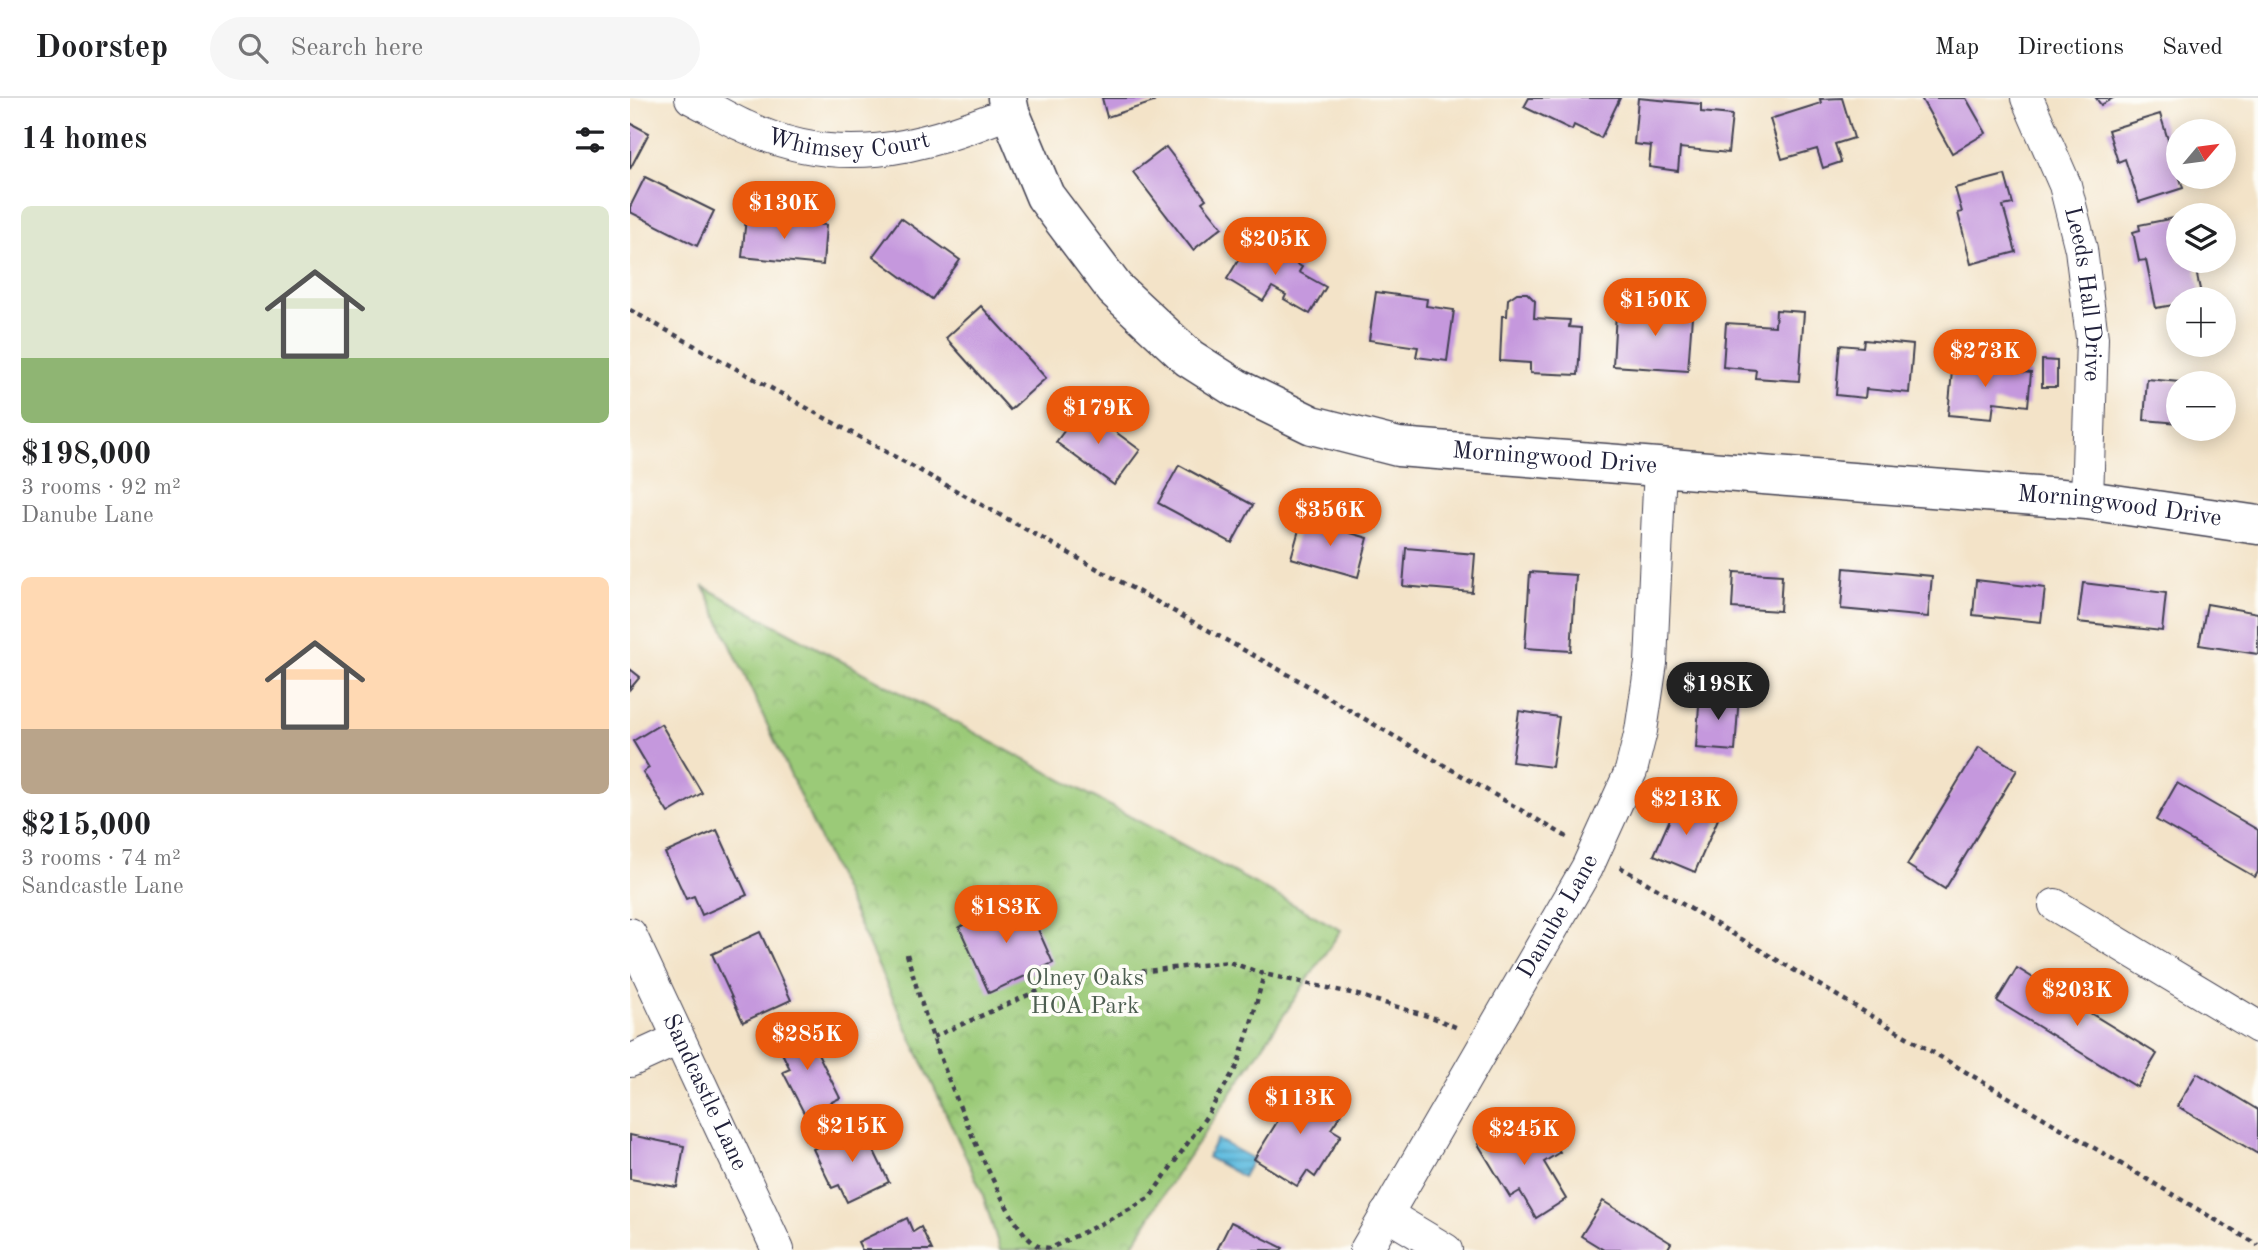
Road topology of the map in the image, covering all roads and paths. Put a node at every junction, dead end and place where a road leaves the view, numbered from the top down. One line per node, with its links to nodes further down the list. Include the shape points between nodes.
1 (691, 98): 3 (street, Whimsey Court, via 774,138 858,152 883,151 960,133)
2 (2026, 98): 6 (street, Leeds Hall Drive, via 2065,185 2081,249 2092,338)
3 (1009, 105): 5 (street, Morningwood Drive, via 1045,196 1115,289 1189,358 1236,388 1312,425 1398,447)
4 (630, 310): 8 (path, via 1286,674)
5 (1660, 467): 6 (street, Morningwood Drive); 8 (street, Danube Lane, via 1651,663 1641,731 1631,771)
6 (2087, 500): 7 (street, Morningwood Drive)
7 (2258, 525)
8 (1594, 852): 16 (street, Danube Lane); 19 (path)
9 (2055, 905): 13 (street)
10 (630, 934): 15 (street, Sandcastle Lane)
11 (907, 954): 14 (path)
12 (1264, 974): 14 (path, via 1229,962 1072,979); 14 (path, via 1237,1066 1150,1197 1051,1248 1037,1246 1005,1204 967,1125); 16 (path, via 1351,993)
13 (2258, 1027)
14 (933, 1037)
15 (678, 1039): 17 (street); 20 (street, Sandcastle Lane)
16 (1487, 1040): 18 (street, Danube Lane)
17 (630, 1061)
18 (1386, 1214): 21 (street, Danube Lane); 22 (street)
19 (2258, 1245)
20 (778, 1250)
21 (1366, 1250)
22 (1446, 1250)

